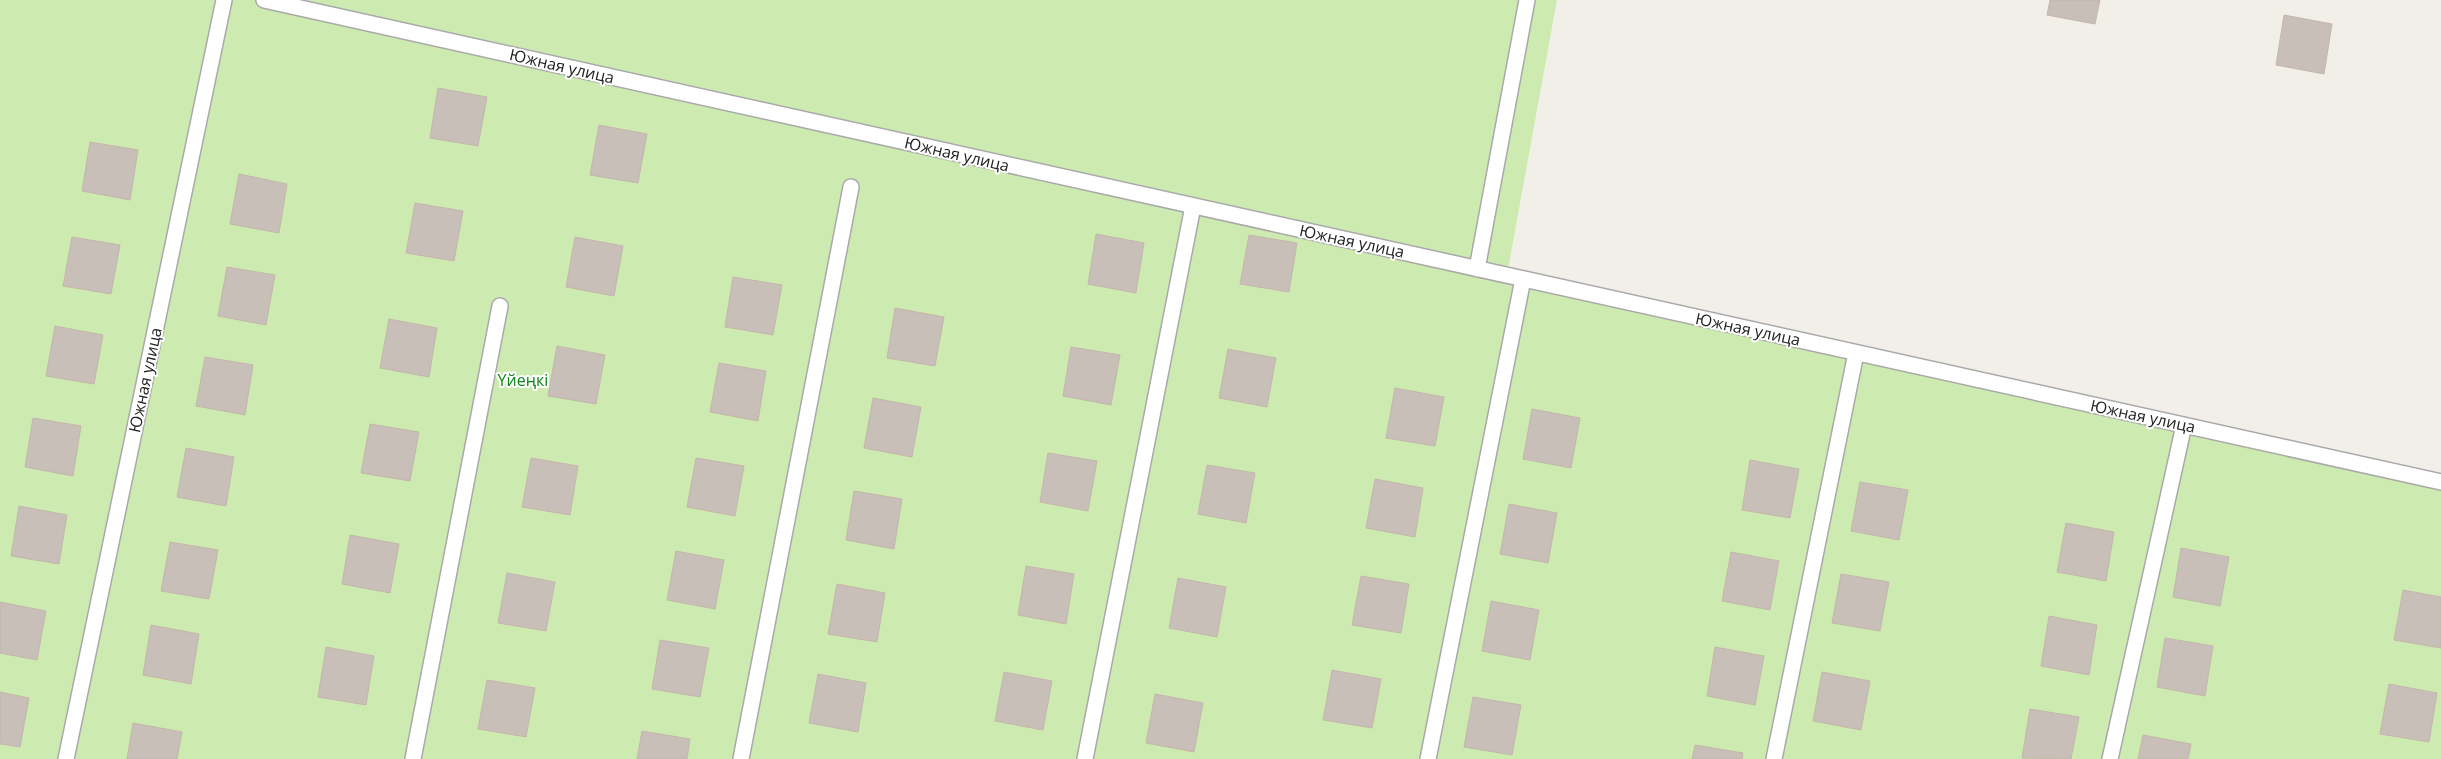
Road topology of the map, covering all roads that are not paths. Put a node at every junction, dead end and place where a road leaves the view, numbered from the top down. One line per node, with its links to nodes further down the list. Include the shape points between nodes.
1 (224, 0): 12 (lane, Южная улица)
2 (264, 0): 5 (lane, Южная улица)
3 (1527, 0): 6 (lane)
4 (851, 187): 14 (lane)
5 (1193, 206): 6 (lane, Южная улица); 15 (lane)
6 (1477, 269): 7 (lane, Южная улица)
7 (1523, 279): 9 (lane, Южная улица); 16 (lane)
8 (500, 306): 13 (lane)
9 (1856, 353): 10 (lane, Южная улица); 17 (lane)
10 (2184, 425): 11 (lane, Южная улица); 18 (lane)
11 (2441, 482)
12 (66, 759)
13 (413, 759)
14 (741, 759)
15 (1085, 759)
16 (1428, 759)
17 (1774, 759)
18 (2110, 759)

